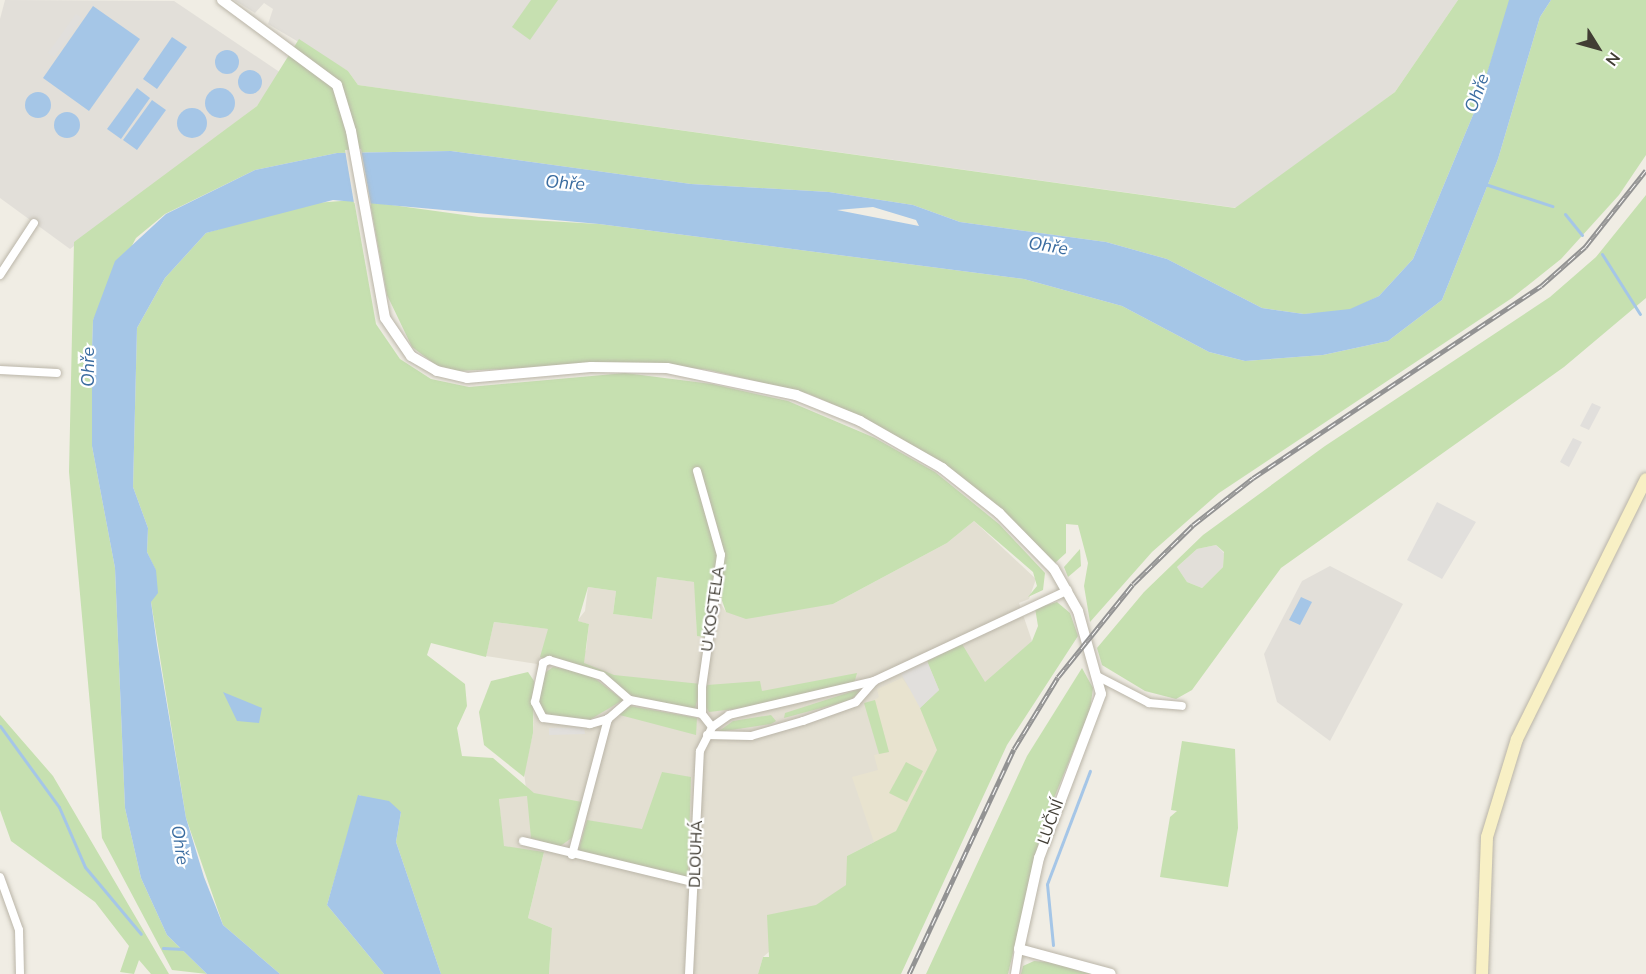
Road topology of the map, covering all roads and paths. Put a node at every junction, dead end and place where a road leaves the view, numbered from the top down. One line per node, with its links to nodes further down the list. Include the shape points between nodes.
1 (222, 0): 8 (street, via 312,62 344,99 385,318 400,346 425,366 467,378 591,367 666,368 796,395 879,431 949,473 1019,532)
2 (34, 223): 3 (street)
3 (0, 275)
4 (0, 370): 5 (street)
5 (57, 373)
6 (697, 471): 13 (street, U KOSTELA, via 721,555)
7 (1646, 479): 25 (main road, via 1517,740 1487,837)
8 (1068, 590): 9 (street, LUČNÍ); 10 (street)
9 (1097, 676): 12 (street, via 1149,703); 20 (street, LUČNÍ, via 1101,694 1095,718 1039,858)
10 (873, 681): 15 (street, via 729,715); 15 (street, via 856,702 803,721 751,736)
11 (630, 700): 13 (street); 14 (street); 14 (street, via 602,676 549,660 543,663 535,702 543,718 590,724)
12 (1182, 706)
13 (702, 714): 15 (street)
14 (608, 719): 17 (street)
15 (709, 731): 19 (street, DLOUHÁ, via 699,761)
16 (523, 841): 17 (street)
17 (572, 855): 19 (street)
18 (0, 877): 21 (street, via 19,930)
19 (696, 883): 22 (street, DLOUHÁ)
20 (1019, 949): 23 (street, LUČNÍ); 24 (street)
21 (20, 974)
22 (689, 974)
23 (1015, 974)
24 (1112, 974)
25 (1482, 974)

